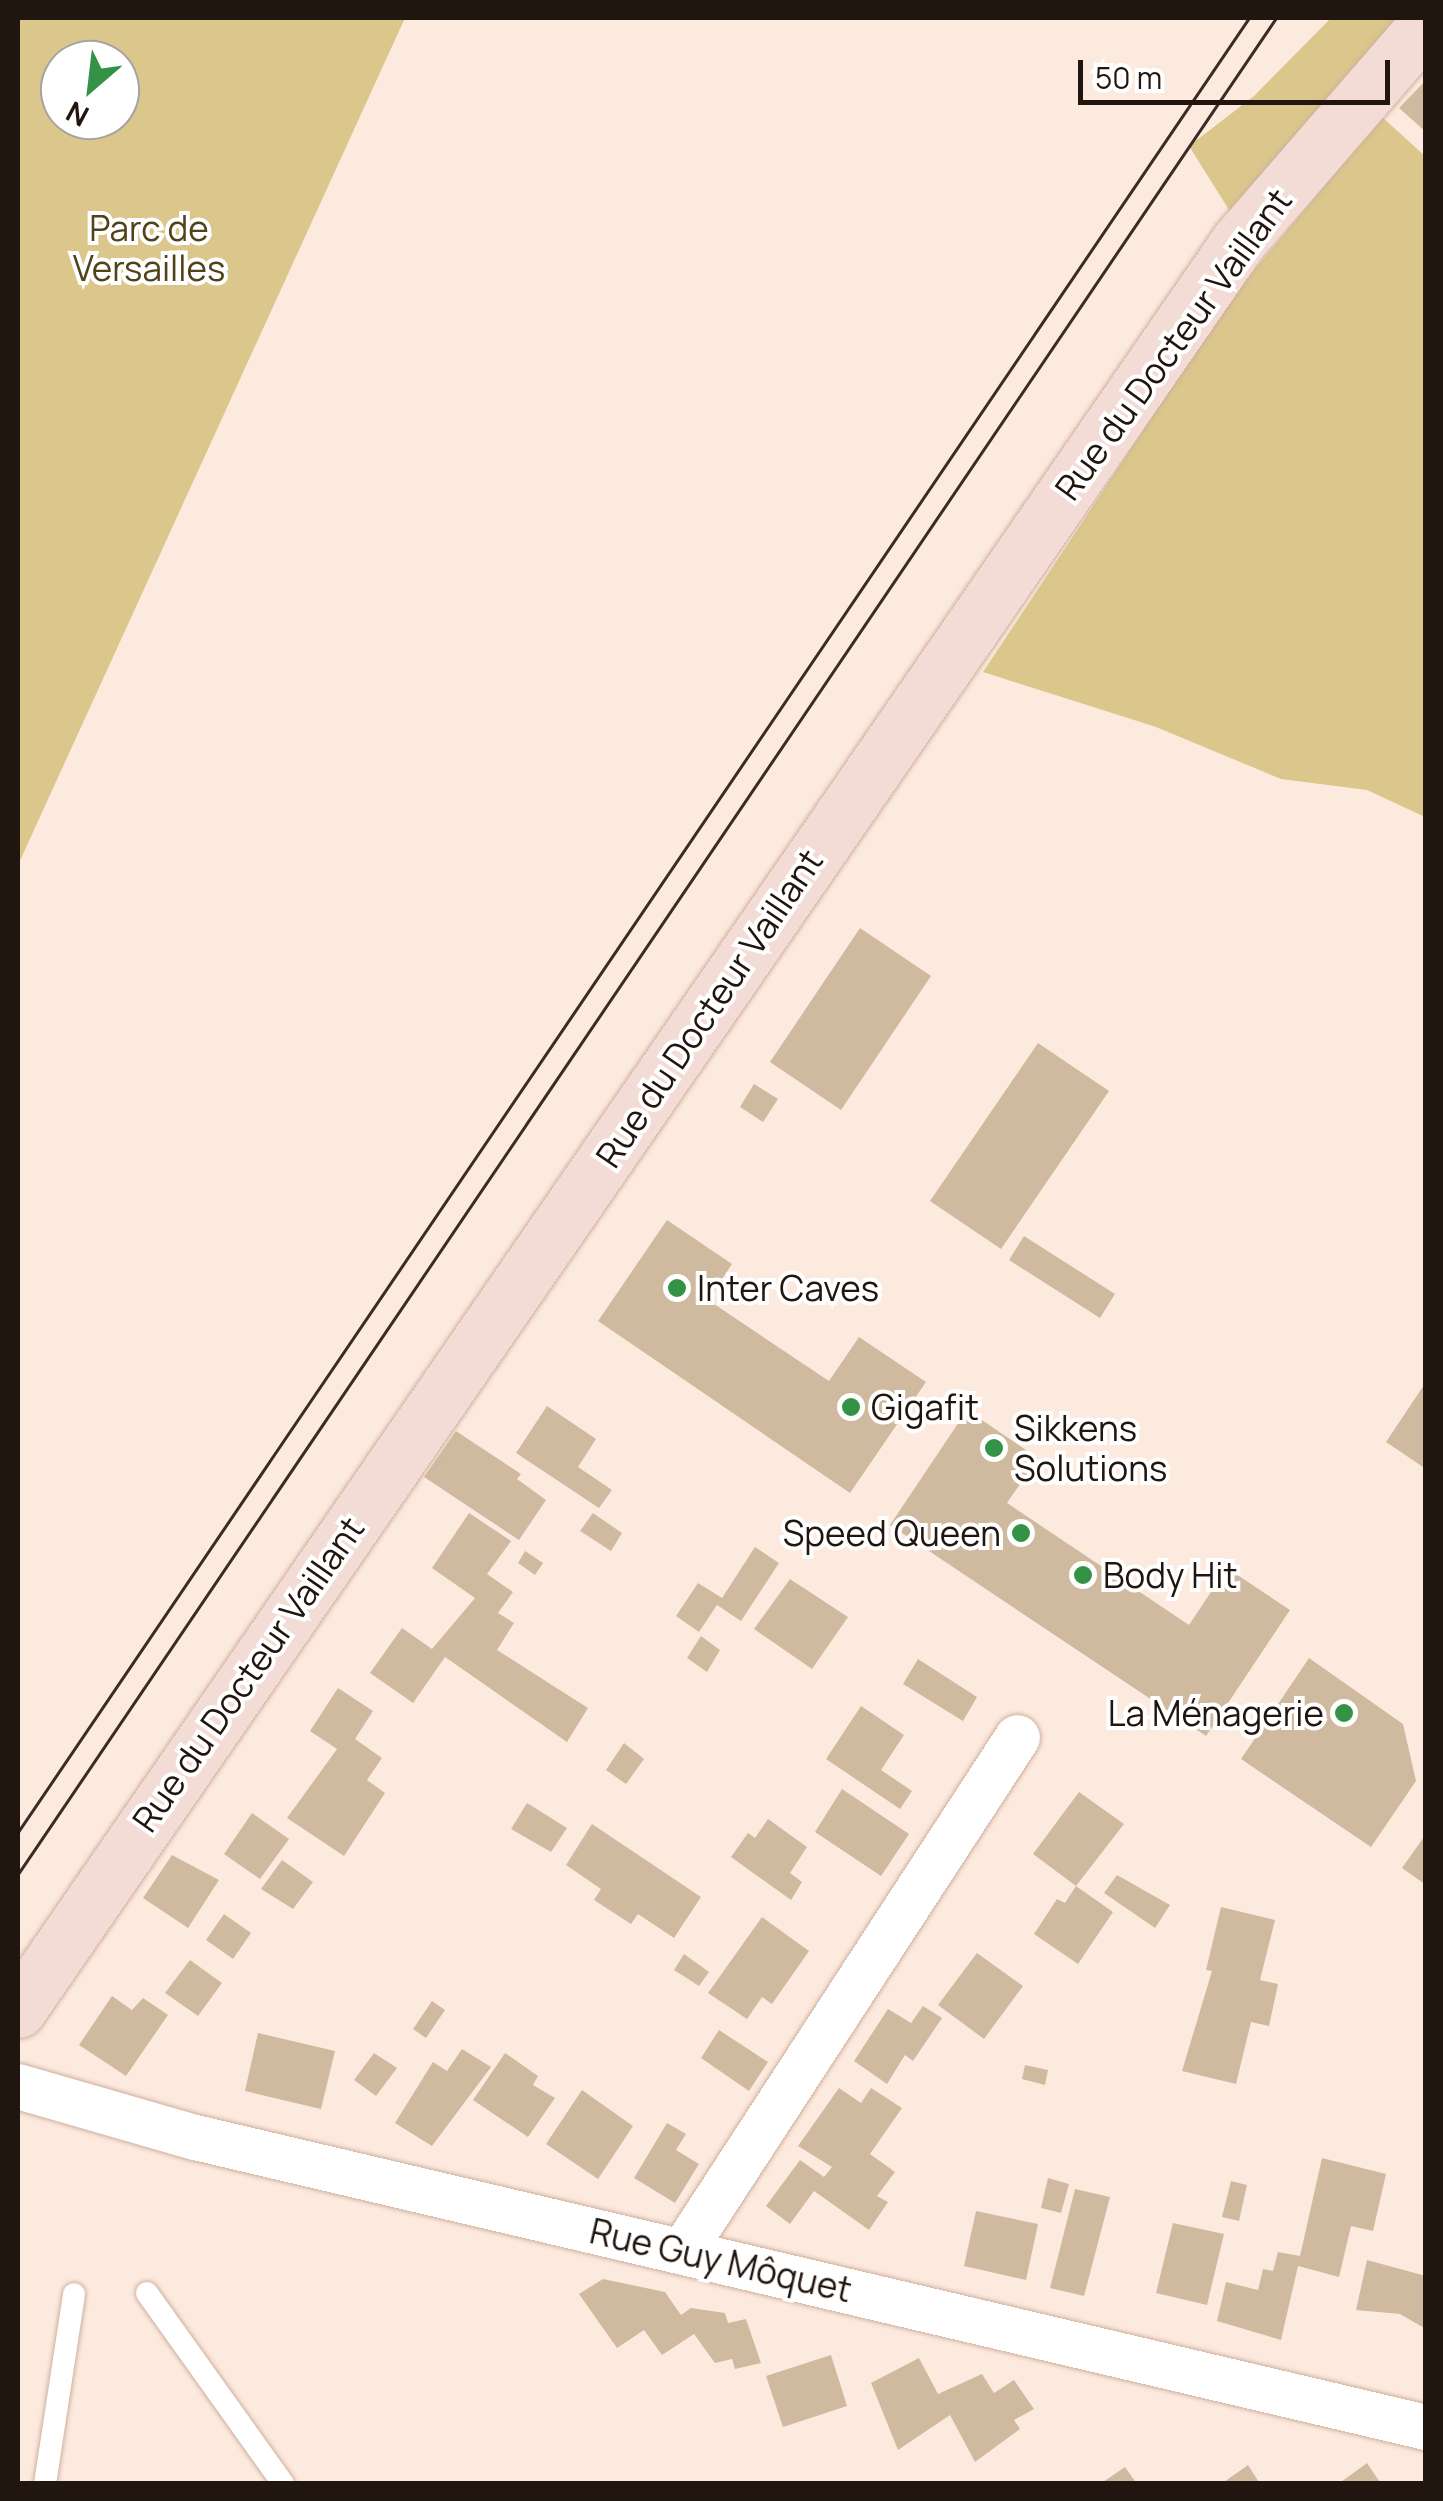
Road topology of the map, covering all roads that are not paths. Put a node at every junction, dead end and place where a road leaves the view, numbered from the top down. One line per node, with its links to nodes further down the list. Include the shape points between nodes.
1 (1426, 25): 3 (main road, Rue du Docteur Vaillant, via 1238,242)
2 (1017, 1737): 5 (street)
3 (18, 2010)
4 (18, 2086): 5 (street, Rue Guy Môquet, via 148,2125)
5 (682, 2250): 8 (street, Rue Guy Môquet)
6 (74, 2294): 9 (lane)
7 (147, 2294): 10 (lane)
8 (1426, 2427)
9 (45, 2484)
10 (283, 2484)

